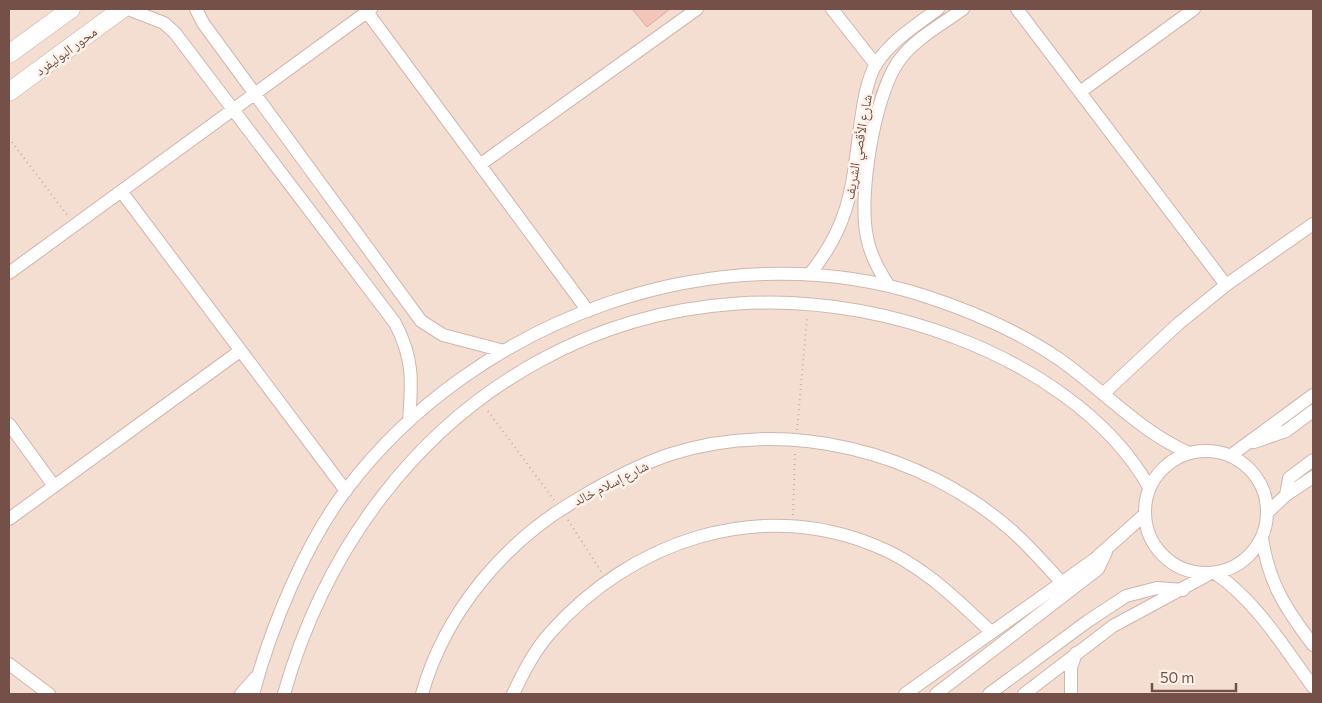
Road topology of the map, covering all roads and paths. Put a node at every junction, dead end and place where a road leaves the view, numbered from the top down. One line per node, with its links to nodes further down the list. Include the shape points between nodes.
1 (71, 9): 12 (street)
2 (122, 9): 14 (street, محور البوليفرد)
3 (128, 9): 17 (street, via 170,28)
4 (196, 9): 16 (street)
5 (697, 9): 19 (street)
6 (832, 9): 13 (street)
7 (938, 9): 13 (street, شارع الأقصي الشريف, via 897,40)
8 (963, 9): 26 (street, شارع الأقصي الشريف, via 906,52 892,73 880,105 870,150 864,219 872,254)
9 (1017, 9): 15 (street)
10 (1194, 9): 15 (street)
11 (369, 10): 16 (street); 19 (street)
12 (9, 54)
13 (876, 65): 24 (street, شارع الأقصي الشريف, via 863,109 848,206 832,243)
14 (9, 92)
15 (1080, 92): 25 (street)
16 (255, 93): 17 (street); 30 (street, via 421,321 443,335)
17 (234, 109): 20 (street); 35 (street, via 395,323 410,358)
18 (9, 138): 21 (path)
19 (482, 164): 28 (street)
20 (121, 191): 21 (street); 29 (street)
21 (75, 224): 23 (street)
22 (1313, 224): 25 (street)
23 (9, 272)
24 (809, 275): 26 (street); 28 (street, via 727,277 678,284)
25 (1226, 285): 31 (street, via 1178,324)
26 (889, 286): 31 (street, via 971,313 1016,334 1059,360)
27 (808, 303): 33 (street, via 748,302 696,307 648,318 567,347 528,367); 37 (path); 44 (street, via 883,315 926,327 1009,363 1084,412 1124,449)
28 (588, 311): 30 (street)
29 (240, 351): 43 (street); 45 (street)
30 (504, 351): 35 (street, via 452,385)
31 (1103, 394): 39 (street, via 1154,435)
32 (1313, 394): 38 (street)
33 (479, 400): 47 (path); 67 (street, via 425,446 395,477 363,522 304,629)
34 (1313, 411): 38 (street, via 1286,431)
35 (409, 421): 45 (street)
36 (9, 424): 43 (street)
37 (796, 439): 47 (street, شارع إسلام خالد, via 754,439 672,454 633,469); 51 (path); 56 (street, شارع إسلام خالد, via 862,451 955,490 1010,529)
38 (1248, 443): 40 (street)
39 (1189, 453): 40 (street, via 1210,451); 44 (street, via 1165,466)
40 (1230, 456): 48 (street, via 1243,463 1261,485)
41 (1313, 460): 46 (street, via 1289,478)
42 (1313, 477): 46 (street)
43 (54, 486): 50 (street)
44 (1149, 487): 49 (street)
45 (346, 490): 62 (street, via 315,541 276,619)
46 (1286, 495): 48 (street)
47 (561, 509): 55 (path); 68 (street, شارع إسلام خالد, via 520,540 469,598 443,642)
48 (1268, 514): 52 (street)
49 (1144, 515): 53 (street); 54 (street, via 1151,538 1165,558 1194,572)
50 (9, 519)
51 (792, 527): 55 (street, via 742,527 694,537 648,555); 58 (street, via 859,540 914,565 948,591)
52 (1262, 538): 54 (street, via 1247,558 1226,570); 59 (street, via 1265,562 1274,586)
53 (1109, 547): 56 (street); 71 (street, via 1098,569)
54 (1213, 573): 57 (street); 63 (street, via 1257,609)
55 (607, 582): 69 (street, via 576,606 549,634 526,667)
56 (1061, 582): 58 (street)
57 (1183, 590): 60 (street, via 1113,626); 72 (street, via 1157,588 1126,596)
58 (990, 631): 70 (street)
59 (1313, 645)
60 (1076, 653): 73 (street); 74 (street, via 1071,668)
61 (9, 664): 64 (street)
62 (258, 674): 65 (street); 66 (street)
63 (1313, 687)
64 (49, 694)
65 (242, 694)
66 (253, 694)
67 (284, 694)
68 (422, 694)
69 (513, 694)
70 (905, 694)
71 (936, 694)
72 (989, 694)
73 (1024, 694)
74 (1071, 694)

